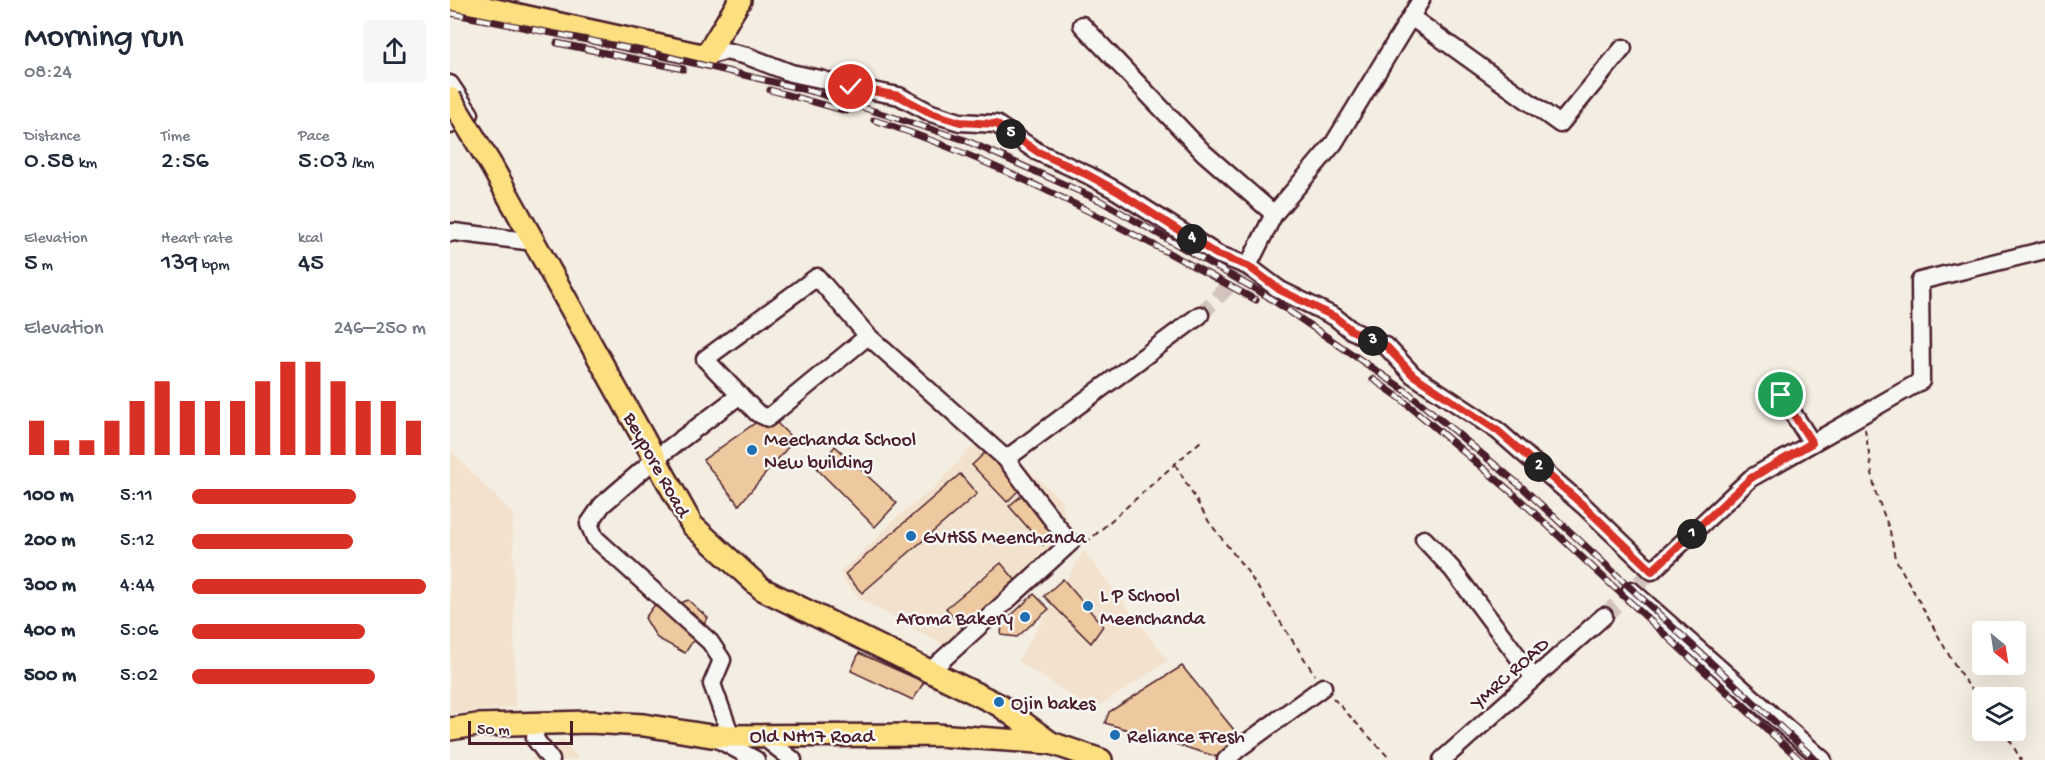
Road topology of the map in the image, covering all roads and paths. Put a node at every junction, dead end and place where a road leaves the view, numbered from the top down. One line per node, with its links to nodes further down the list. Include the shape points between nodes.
1 (450, 0): 7 (main road)
2 (740, 0): 7 (main road)
3 (1421, 0): 4 (street)
4 (1411, 17): 6 (street, via 1560,124); 11 (street, via 1334,143)
5 (1082, 25): 11 (street, via 1204,153)
6 (1623, 48)
7 (706, 56): 15 (street, via 725,51 747,56 791,73 899,96 931,113 960,122 996,124 1038,152 1117,191 1216,254)
8 (450, 84): 10 (street, via 470,114)
9 (450, 98): 13 (main road, Beypore Road, bridge)
10 (450, 125)
11 (1274, 214): 15 (street)
12 (450, 233): 13 (street)
13 (534, 242): 22 (main road, Beypore Road)
14 (2045, 250): 20 (street, via 1920,281 1921,381)
15 (1248, 266): 21 (street, via 1280,290 1387,347 1413,375 1498,431 1652,571 1751,478)
16 (1200, 315): 23 (street)
17 (868, 336): 18 (street, via 768,417); 18 (street, via 817,277 705,359); 23 (street)
18 (740, 395): 22 (street)
19 (1781, 395): 21 (street)
20 (1863, 414): 21 (street); 31 (path, via 1875,491 1895,558)
21 (1812, 443)
22 (655, 459): 28 (main road, Beypore Road, via 692,525 762,589); 35 (street, via 602,505 589,524 595,538 710,642 722,660 712,684)
23 (1006, 459): 28 (street, via 1070,543)
24 (1175, 464): 30 (path, via 1209,522 1247,571)
25 (1424, 539): 29 (street, via 1452,569)
26 (1631, 590): 45 (street)
27 (1604, 616): 29 (street, YMRC ROAD)
28 (930, 671): 37 (main road, Beypore Road, via 999,705)
29 (1534, 678): 44 (street, YMRC ROAD)
30 (1323, 687): 42 (street); 43 (path)
31 (1972, 690)
32 (536, 723): 33 (main road, Old NH17 Road); 35 (main road, Old NH17 Road, via 644,724); 38 (street, via 535,739)
33 (450, 729)
34 (761, 735): 35 (main road, Old NH17 Road); 37 (main road, Old NH17 Road, via 936,735); 40 (street)
35 (721, 736): 39 (street)
36 (2010, 741): 46 (path)
37 (1051, 743): 41 (main road, Old NH17 Road)
38 (551, 760)
39 (756, 760)
40 (793, 760)
41 (1101, 760)
42 (1226, 760)
43 (1391, 760)
44 (1442, 760)
45 (1823, 760)
46 (2020, 760)

